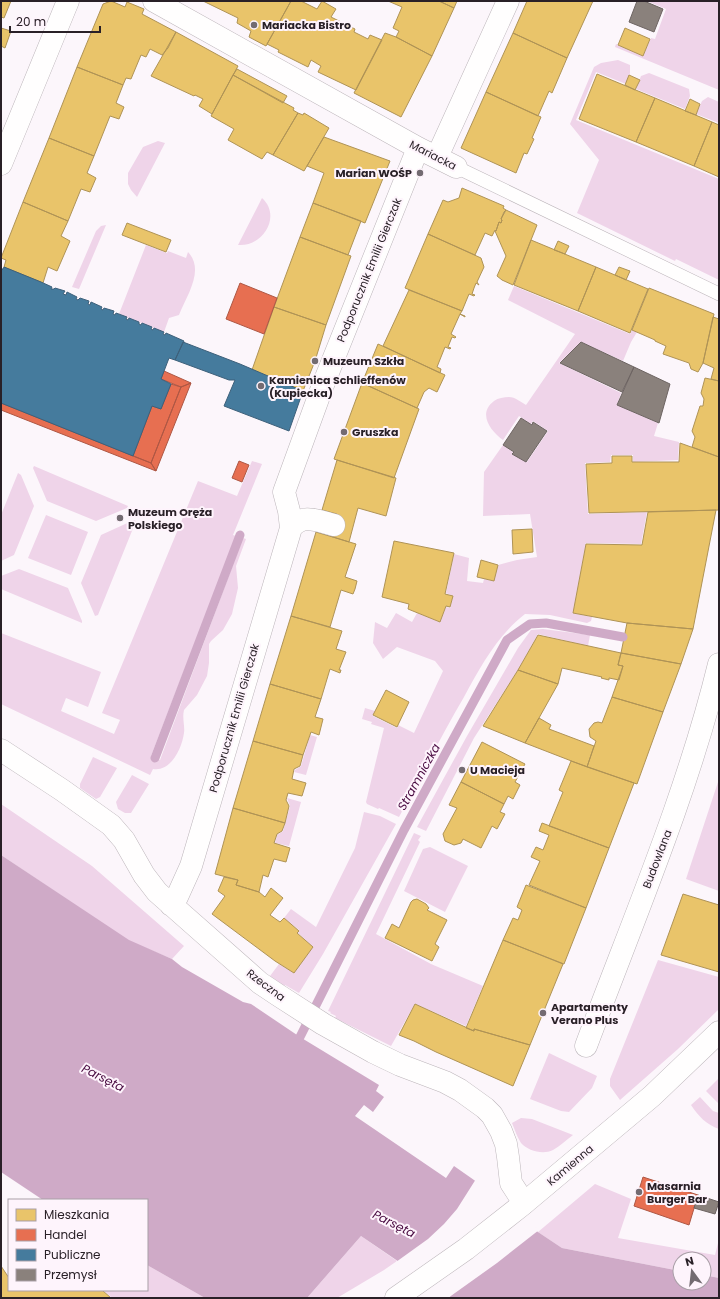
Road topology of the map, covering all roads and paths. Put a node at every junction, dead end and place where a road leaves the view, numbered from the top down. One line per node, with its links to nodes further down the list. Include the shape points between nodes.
1 (68, 1): 5 (street)
2 (154, 1): 4 (street, Mariacka, via 330,93)
3 (508, 1): 4 (street, Podporucznik Emilii Gierczak)
4 (437, 157): 6 (lane, Mariacka); 7 (street, Podporucznik Emilii Gierczak, via 326,377 284,492)
5 (1, 164)
6 (719, 294)
7 (290, 519): 8 (street, via 294,524 310,518); 11 (street, Podporucznik Emilii Gierczak, via 191,866 178,897)
8 (334, 525)
9 (719, 668): 13 (street, Budowlana, via 673,815)
10 (1, 750): 11 (street, Rzeczna, via 111,825 124,840 152,887)
11 (171, 905): 14 (street, Rzeczna, via 260,982 289,1002 387,1060 445,1082 485,1108 501,1131 511,1183)
12 (719, 1032): 14 (street, Kamienna, via 652,1096)
13 (586, 1046)
14 (523, 1204): 15 (street, Kamienna, via 483,1237)
15 (404, 1293)

